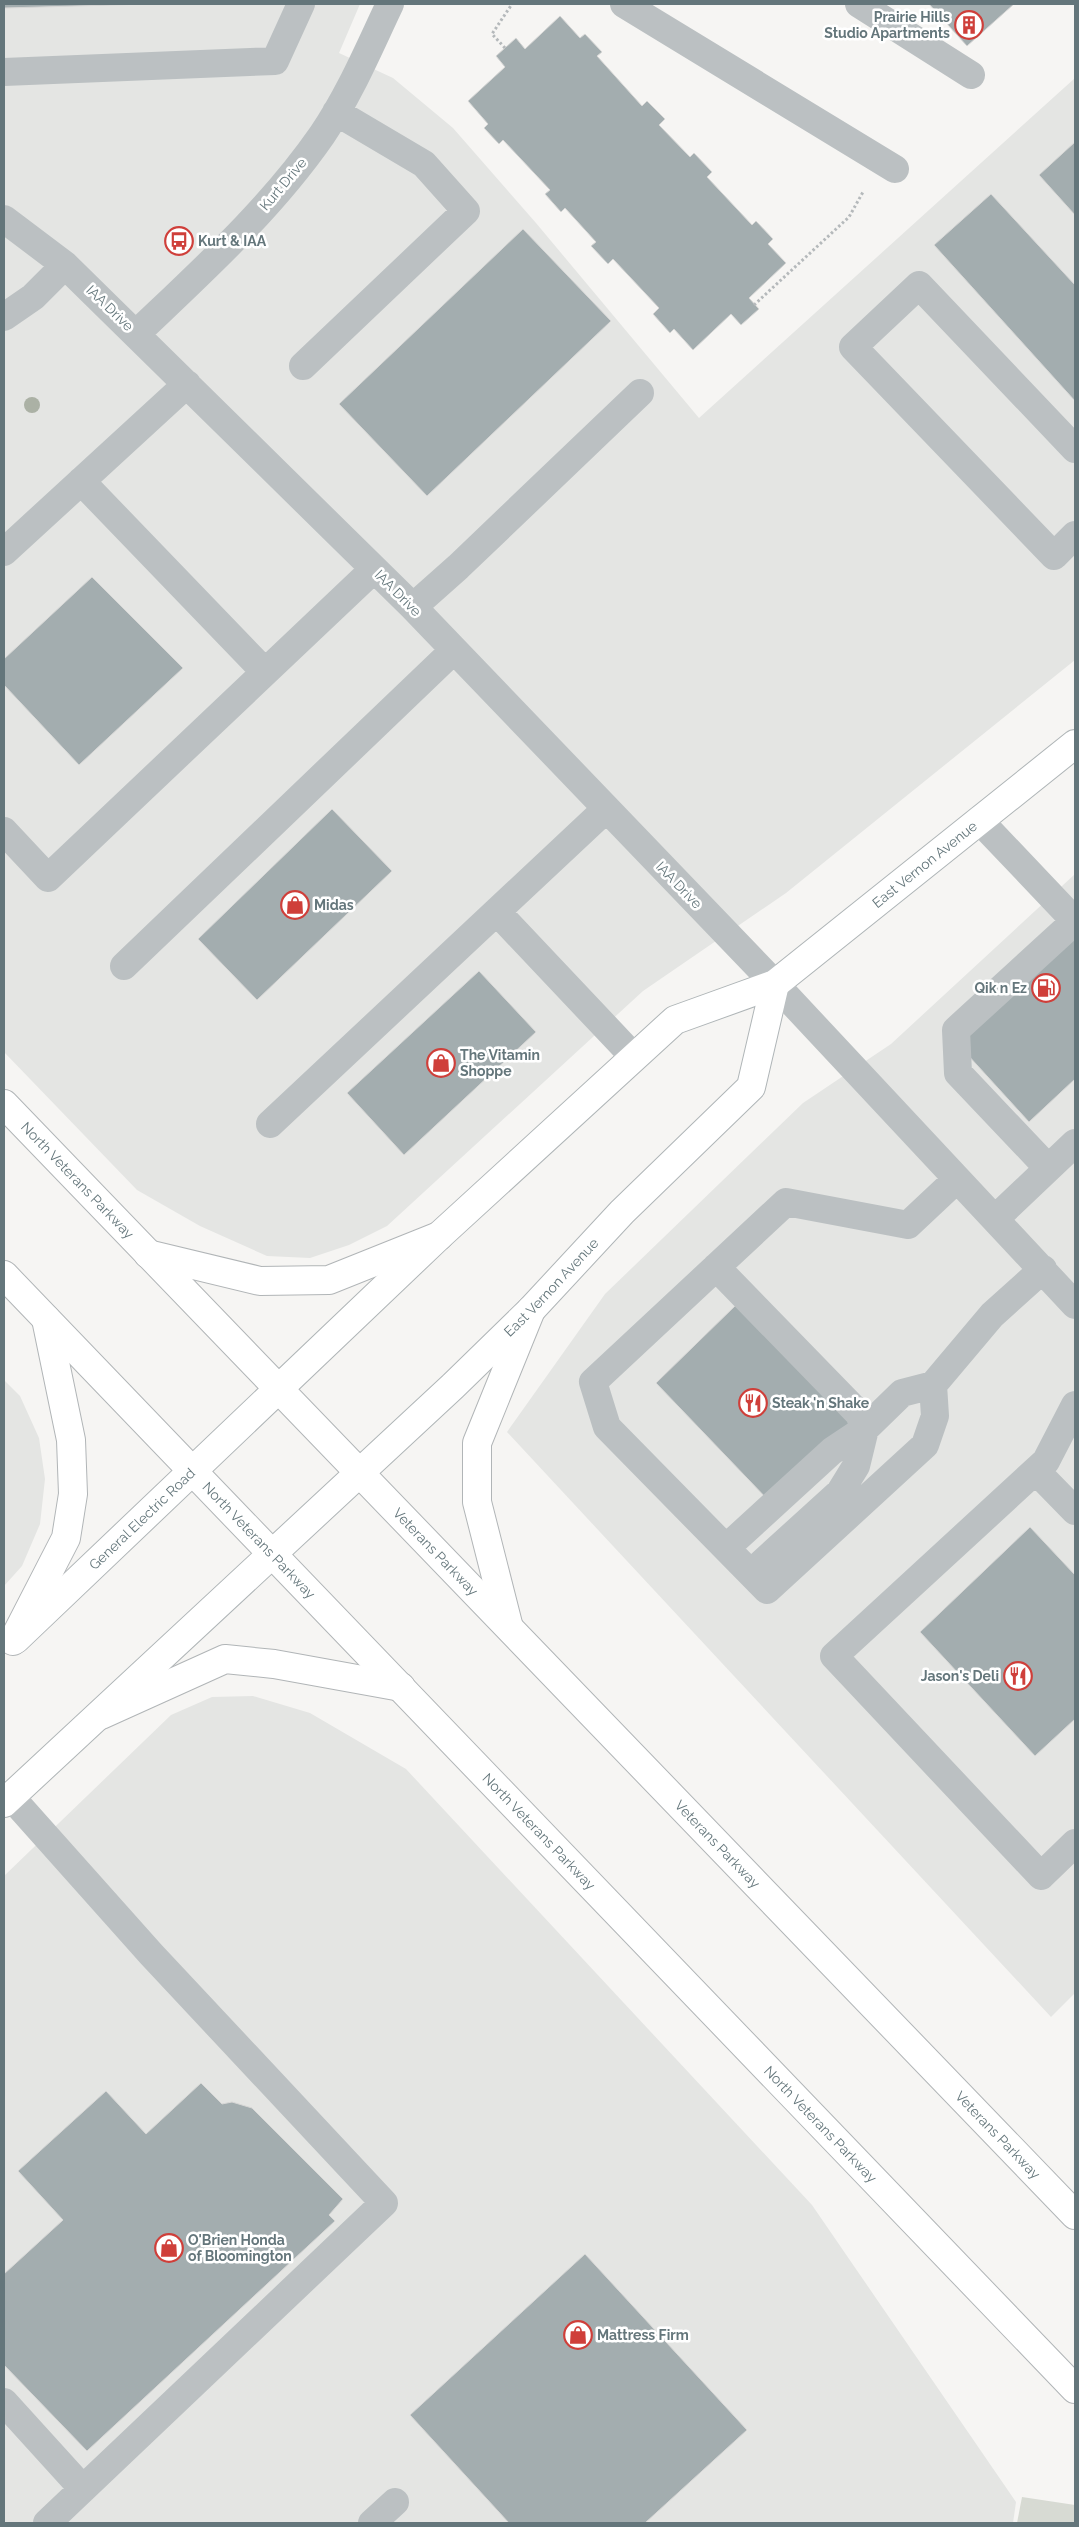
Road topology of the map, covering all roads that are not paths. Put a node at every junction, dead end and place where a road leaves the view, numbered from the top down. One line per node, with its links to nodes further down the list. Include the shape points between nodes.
1 (301, 4): 5 (street, via 276,61)
2 (390, 4): 7 (street, Kurt Drive)
3 (624, 4): 8 (street)
4 (859, 4): 6 (street)
5 (4, 72)
6 (971, 75)
7 (336, 112): 12 (street, Kurt Drive, via 300,165 266,206); 13 (street, via 424,164 466,212)
8 (888, 165)
9 (4, 219): 10 (street, IAA Drive)
10 (65, 265): 11 (street, via 34,297); 12 (street, IAA Drive)
11 (4, 317)
12 (136, 334): 14 (street, IAA Drive)
13 (303, 366)
14 (187, 384): 17 (street); 20 (street, IAA Drive)
15 (640, 393): 21 (street)
16 (1075, 448): 18 (street, via 918,285 853,347 1054,556)
17 (81, 481): 19 (street); 23 (street)
18 (1075, 535)
19 (4, 552)
20 (374, 569): 21 (street, IAA Drive); 23 (street)
21 (413, 608): 22 (street, IAA Drive)
22 (454, 650): 25 (street, IAA Drive); 30 (street)
23 (265, 672): 27 (street, via 48,878)
24 (1075, 744): 26 (main road, East Vernon Avenue)
25 (606, 809): 28 (street); 31 (street, IAA Drive)
26 (979, 820): 29 (street); 31 (main road, East Vernon Avenue)
27 (4, 831)
28 (497, 912): 32 (street); 34 (street)
29 (1075, 921): 36 (street, via 956,1030 958,1073)
30 (124, 966)
31 (775, 984): 32 (main road, East Vernon Avenue, via 675,1020); 37 (street, IAA Drive); 45 (main road, East Vernon Avenue, via 751,1087 622,1212)
32 (633, 1056): 39 (main road, East Vernon Avenue)
33 (4, 1104): 40 (main road, North Veterans Parkway)
34 (270, 1124)
35 (1075, 1142): 36 (street)
36 (1048, 1168): 38 (street)
37 (957, 1179): 38 (street, IAA Drive); 41 (street, via 908,1225 786,1202)
38 (995, 1219): 42 (street, IAA Drive)
39 (439, 1236): 40 (main road, via 329,1280 260,1281); 48 (main road, East Vernon Avenue)
40 (148, 1254): 48 (main road, North Veterans Parkway)
41 (716, 1267): 50 (street, via 860,1414); 55 (street, via 593,1382 607,1427)
42 (1043, 1269): 44 (street, IAA Drive); 47 (street, via 992,1315)
43 (4, 1275): 46 (main road, North Veterans Parkway)
44 (1075, 1305)
45 (531, 1310): 53 (main road, East Vernon Avenue); 58 (main road, via 477,1443 477,1502)
46 (46, 1319): 52 (main road, North Veterans Parkway); 59 (main road, via 71,1440 73,1494 66,1538)
47 (933, 1385): 50 (street, via 902,1393); 57 (street, via 935,1416 925,1445)
48 (280, 1389): 52 (main road, General Electric Road); 53 (main road, North Veterans Parkway)
49 (1075, 1404): 51 (street, via 1046,1462)
50 (865, 1430): 55 (street, via 832,1450); 57 (street, via 856,1466 840,1492)
51 (1036, 1471): 54 (street); 63 (street, via 834,1656 1041,1876)
52 (191, 1472): 56 (main road, North Veterans Parkway); 59 (main road, General Electric Road)
53 (360, 1472): 56 (main road, East Vernon Avenue); 58 (main road, Veterans Parkway)
54 (1075, 1511)
55 (726, 1548): 57 (street)
56 (270, 1554): 60 (main road, North Veterans Parkway); 61 (main road)
57 (759, 1581)
58 (508, 1626): 64 (main road, Veterans Parkway)
59 (8, 1646)
60 (401, 1687): 61 (main road, via 274,1664 225,1659); 65 (main road, North Veterans Parkway)
61 (101, 1715): 62 (main road)
62 (7, 1800): 67 (street, via 384,2203)
63 (1075, 1843)
64 (1075, 2215)
65 (1075, 2389)
66 (4, 2402): 67 (street)
67 (83, 2489): 69 (street)
68 (395, 2502): 70 (street)
69 (47, 2523)
70 (372, 2523)

